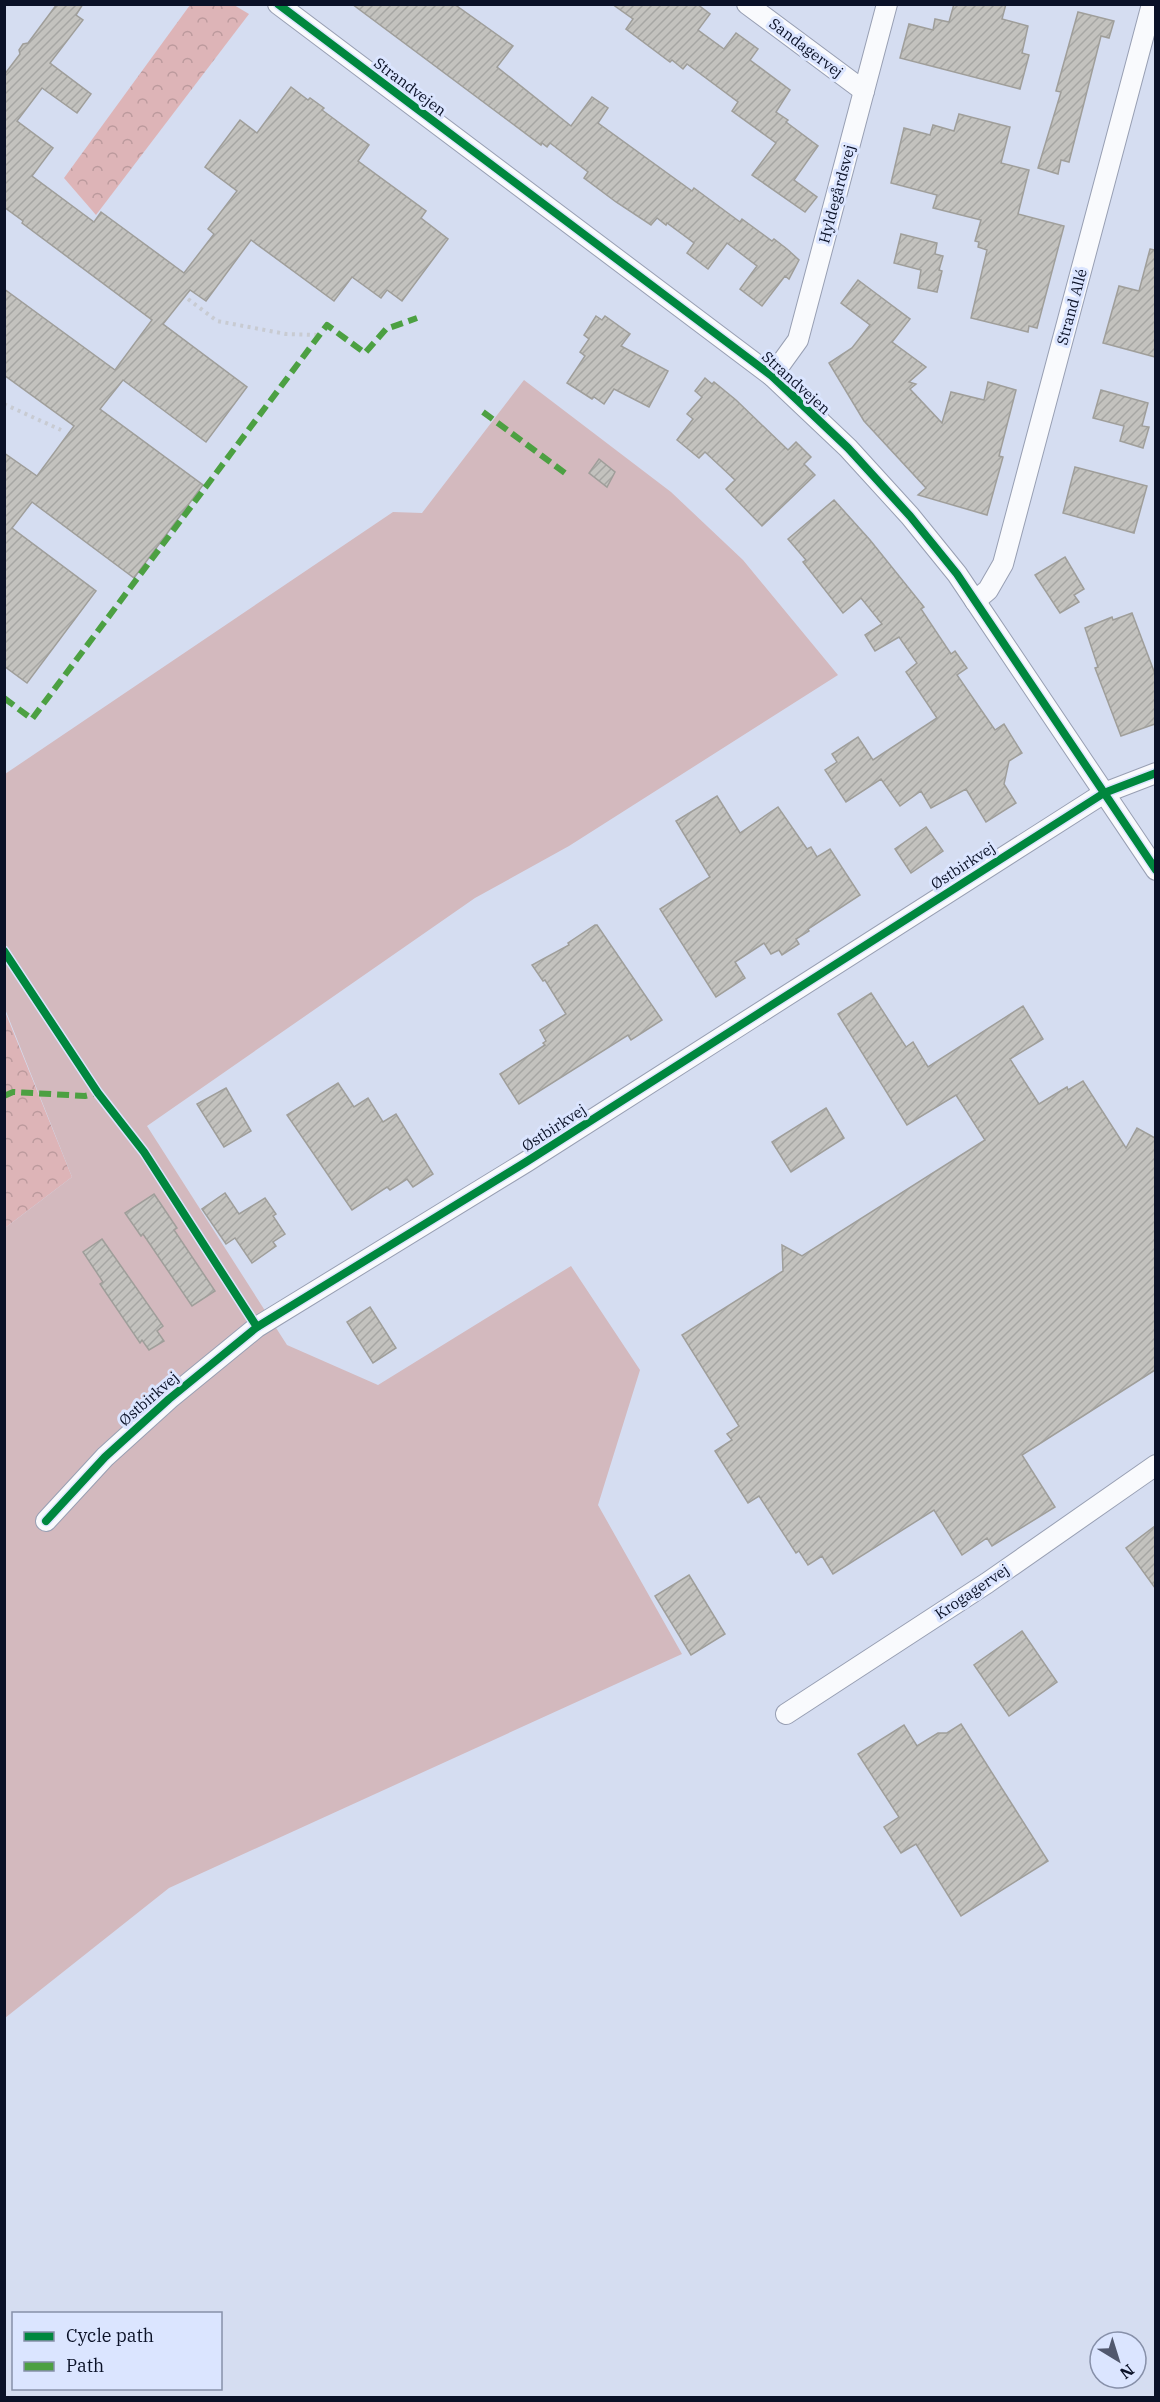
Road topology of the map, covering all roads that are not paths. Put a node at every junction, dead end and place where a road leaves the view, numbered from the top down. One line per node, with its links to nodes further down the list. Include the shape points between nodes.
1 (278, 4): 6 (street, Strandvejen)
2 (747, 4): 5 (street, Sandagervej)
3 (887, 4): 5 (street, Hyldegårdsvej)
4 (1152, 4): 7 (street, Strand Allé, via 1004,564 988,590)
5 (864, 91): 6 (street, Hyldegårdsvej, via 798,340)
6 (772, 376): 7 (street, Strandvejen, via 848,448 910,516)
7 (975, 601): 9 (street, Strandvejen)
8 (1155, 773): 9 (street, Østbirkvej)
9 (1104, 793): 10 (street, Strandvejen); 12 (street, Østbirkvej, via 526,1162 257,1327 113,1450)
10 (1155, 870)
11 (1155, 1465): 13 (street, Krogagervej, via 987,1583)
12 (46, 1521)
13 (786, 1714)

